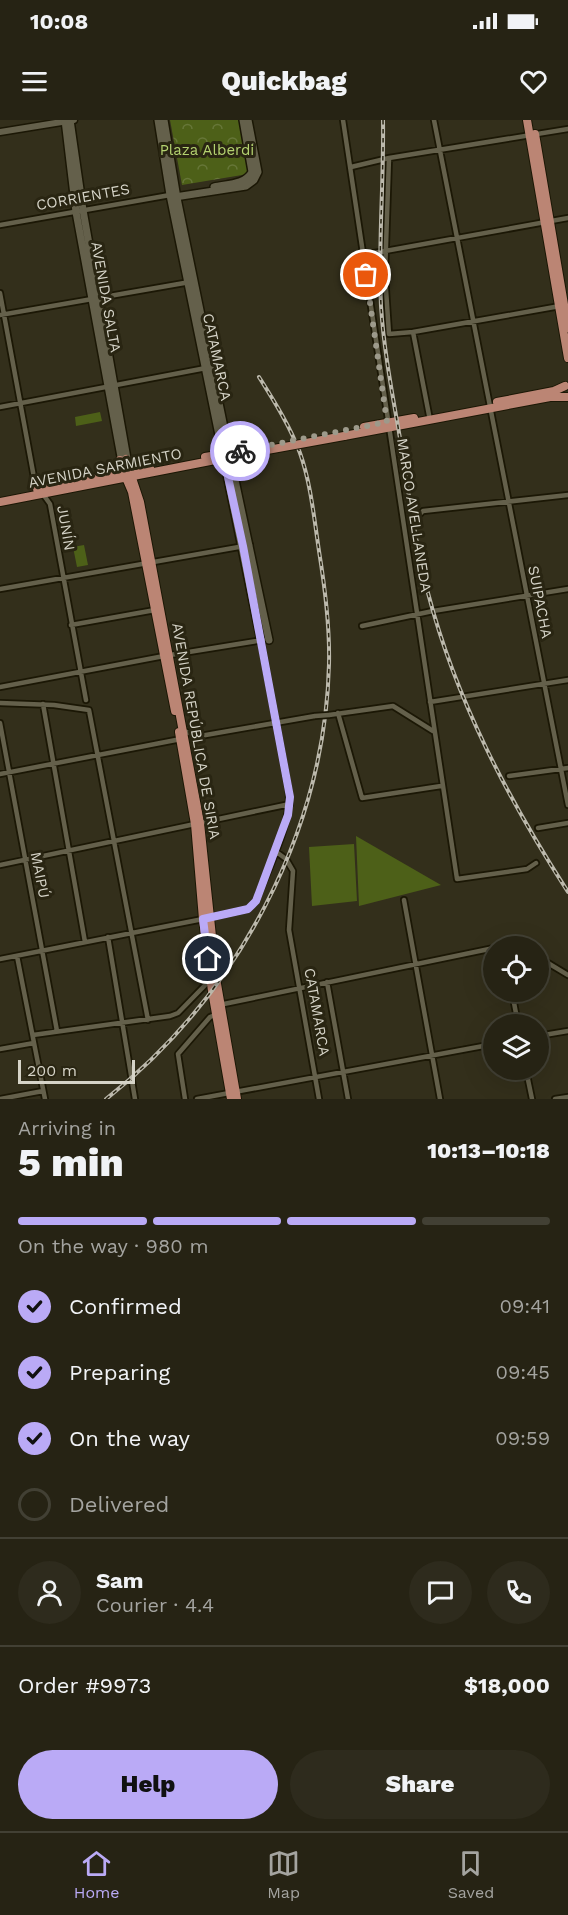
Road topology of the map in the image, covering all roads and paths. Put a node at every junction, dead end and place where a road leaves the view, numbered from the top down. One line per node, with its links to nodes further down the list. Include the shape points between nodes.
1 (69, 120): 11 (street); 18 (main road, AVENIDA SALTA)
2 (158, 120): 17 (main road, CATAMARCA)
3 (164, 120): 17 (main road, CATAMARCA)
4 (243, 120): 16 (main road)
5 (248, 120): 16 (main road, via 258,172)
6 (343, 120): 15 (street, MARCO AVELLANEDA)
7 (434, 120): 13 (street, SUIPACHA)
8 (527, 120): 12 (main road)
9 (533, 120): 12 (main road)
10 (568, 129): 12 (street)
11 (0, 132)
12 (532, 135): 13 (street); 20 (main road)
13 (439, 149): 14 (street); 22 (street, SUIPACHA)
14 (389, 158): 15 (street); 23 (street)
15 (351, 166): 24 (street, MARCO AVELLANEDA)
16 (252, 178): 17 (main road, CORRIENTES)
17 (174, 195): 18 (street, CORRIENTES); 25 (main road, CATAMARCA)
18 (80, 211): 21 (street, CORRIENTES); 27 (main road, AVENIDA SALTA)
19 (568, 218): 20 (street)
20 (547, 222): 22 (street); 28 (main road)
21 (0, 225)
22 (456, 238): 23 (street); 30 (street, SUIPACHA)
23 (385, 251): 24 (street); 32 (street, via 389,334)
24 (363, 255): 42 (street, MARCO AVELLANEDA)
25 (191, 282): 27 (street); 34 (main road, CATAMARCA)
26 (0, 293): 29 (street, JUNÍN)
27 (96, 299): 29 (street); 36 (main road, AVENIDA SALTA)
28 (564, 307): 30 (street); 31 (main road); 33 (main road)
29 (2, 314): 38 (street, JUNÍN)
30 (473, 321): 32 (street); 39 (street, SUIPACHA)
31 (568, 328)
32 (413, 332): 41 (street)
33 (568, 358)
34 (209, 368): 36 (street); 43 (main road, CATAMARCA); 45 (main road, CATAMARCA)
35 (567, 382): 37 (main road); 39 (main road, AVENIDA SARMIENTO, via 554,391)
36 (111, 387): 38 (street); 46 (main road, AVENIDA SALTA)
37 (568, 397): 39 (main road, AVENIDA SARMIENTO)
38 (20, 403): 40 (street); 51 (street, JUNÍN, via 35,483)
39 (490, 406): 41 (main road, AVENIDA SARMIENTO); 42 (main road, AVENIDA SARMIENTO); 56 (street, SUIPACHA)
40 (0, 407)
41 (429, 415): 42 (main road, AVENIDA SARMIENTO)
42 (387, 425): 44 (main road, AVENIDA SARMIENTO, bridge); 65 (street, MARCO AVELLANEDA)
43 (227, 442): 44 (main road, via 231,449); 45 (main road, CATAMARCA)
44 (243, 453): 45 (main road, AVENIDA SARMIENTO); 47 (main road)
45 (227, 456): 47 (main road, CATAMARCA); 48 (main road, AVENIDA SARMIENTO); 58 (main road, CATAMARCA, via 236,514)
46 (123, 459): 48 (main road); 49 (main road, AVENIDA SALTA); 50 (main road)
47 (233, 469): 58 (main road, CATAMARCA)
48 (145, 472): 49 (main road, AVENIDA SARMIENTO); 52 (main road)
49 (128, 475): 50 (main road, AVENIDA SARMIENTO); 52 (main road, AVENIDA REPÚBLICA DE SIRIA)
50 (115, 478): 51 (main road, AVENIDA SARMIENTO); 52 (main road)
51 (41, 491): 54 (main road, AVENIDA SARMIENTO); 55 (main road, AVENIDA SARMIENTO); 60 (street, JUNÍN, via 50,504)
52 (135, 493): 59 (main road, AVENIDA REPÚBLICA DE SIRIA)
53 (568, 495): 56 (street)
54 (0, 497)
55 (0, 502)
56 (508, 502): 57 (street); 63 (street, SUIPACHA)
57 (420, 514)
58 (247, 545): 59 (street); 68 (main road, CATAMARCA)
59 (149, 562): 60 (street); 64 (main road, AVENIDA REPÚBLICA DE SIRIA); 69 (main road, AVENIDA REPÚBLICA DE SIRIA)
60 (62, 577): 61 (street); 66 (street, JUNÍN)
61 (0, 589)
62 (568, 589): 63 (street)
63 (527, 596): 65 (street); 72 (street, SUIPACHA)
64 (155, 610): 66 (street); 69 (main road, AVENIDA REPÚBLICA DE SIRIA)
65 (417, 614): 67 (street); 75 (street, MARCO AVELLANEDA)
66 (71, 625): 70 (street, JUNÍN)
67 (362, 626)
68 (265, 640): 69 (street); 79 (street, CATAMARCA)
69 (167, 656): 70 (street); 82 (main road, AVENIDA REPÚBLICA DE SIRIA)
70 (80, 672): 73 (street); 74 (street, JUNÍN)
71 (568, 680): 72 (street)
72 (544, 685): 75 (street); 86 (street, SUIPACHA)
73 (0, 687)
74 (86, 700)
75 (430, 702): 81 (street, MARCO AVELLANEDA)
76 (0, 703): 77 (street)
77 (43, 704): 83 (street, via 89,710); 84 (street)
78 (338, 713): 79 (street, bridge); 81 (street, via 393,706); 90 (street, via 362,798)
79 (277, 722): 82 (street, via 200,736); 91 (street, CATAMARCA)
80 (0, 723): 87 (street, MAIPÚ)
81 (433, 731): 90 (street, MARCO AVELLANEDA)
82 (182, 735): 83 (street); 93 (main road, AVENIDA REPÚBLICA DE SIRIA)
83 (98, 756): 84 (street); 96 (street)
84 (53, 764): 87 (street); 97 (street)
85 (568, 768): 86 (street)
86 (561, 769): 89 (street); 92 (street, SUIPACHA)
87 (9, 772): 88 (street); 99 (street, MAIPÚ)
88 (0, 774)
89 (509, 776)
90 (441, 786): 100 (street, MARCO AVELLANEDA, via 457,879 527,869)
91 (290, 804): 93 (street); 98 (street, CATAMARCA)
92 (568, 805)
93 (198, 823): 96 (street); 103 (main road, AVENIDA REPÚBLICA DE SIRIA)
94 (568, 823): 95 (street)
95 (538, 828)
96 (113, 841): 97 (street); 104 (street)
97 (69, 851): 99 (street); 106 (street)
98 (275, 851): 103 (street, CATAMARCA, via 256,901 248,909); 116 (street, CATAMARCA, via 293,871 290,930)
99 (25, 860): 101 (street); 108 (street, MAIPÚ)
100 (536, 863)
101 (0, 865)
102 (404, 900): 112 (street)
103 (206, 918): 104 (street); 114 (main road, AVENIDA REPÚBLICA DE SIRIA)
104 (131, 933): 105 (street); 118 (street)
105 (108, 937): 106 (street); 119 (street)
106 (85, 942): 108 (street)
107 (483, 950): 112 (street)
108 (42, 951): 109 (street); 120 (street, MAIPÚ)
109 (17, 956): 110 (street); 123 (street)
110 (0, 959)
111 (549, 964): 113 (street)
112 (414, 965): 115 (street); 127 (street)
113 (568, 975)
114 (213, 977): 117 (main road, AVENIDA REPÚBLICA DE SIRIA); 118 (street, via 178,1013)
115 (327, 982): 116 (street); 128 (street)
116 (299, 987): 117 (street); 129 (street, CATAMARCA)
117 (216, 1008): 132 (main road, AVENIDA REPÚBLICA DE SIRIA); 137 (street, via 179,1050)
118 (148, 1020): 119 (street)
119 (123, 1023): 120 (street); 136 (street)
120 (57, 1031): 123 (street)
121 (568, 1031): 122 (street)
122 (549, 1034)
123 (33, 1035): 124 (street)
124 (34, 1043): 126 (street); 131 (street)
125 (483, 1046): 127 (street)
126 (0, 1049)
127 (432, 1055): 128 (street); 141 (street)
128 (343, 1072): 129 (street); 140 (street)
129 (315, 1077): 132 (street); 139 (street, CATAMARCA)
130 (528, 1080): 142 (street)
131 (43, 1091): 134 (street); 135 (street)
132 (233, 1096): 138 (street)
133 (568, 1097): 143 (street)
134 (0, 1099)
135 (45, 1099)
136 (135, 1099)
137 (185, 1099)
138 (197, 1099)
139 (319, 1099)
140 (348, 1099)
141 (440, 1099)
142 (532, 1099)
143 (555, 1099)

